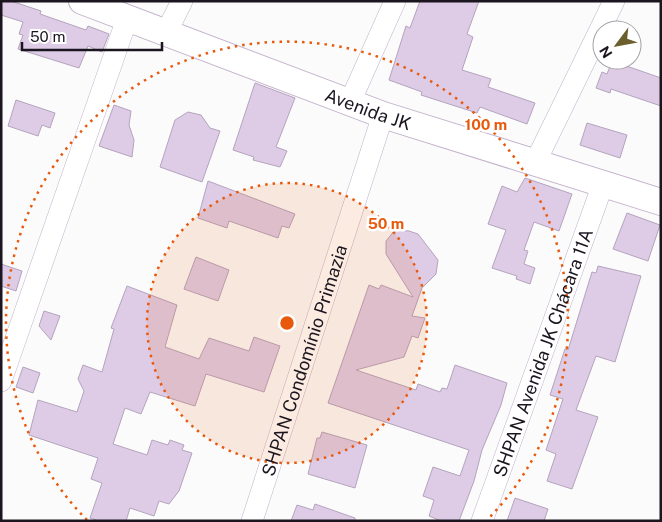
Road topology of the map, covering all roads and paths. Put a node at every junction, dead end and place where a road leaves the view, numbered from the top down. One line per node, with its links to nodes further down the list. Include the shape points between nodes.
1 (82, 1): 5 (street, Avenida JK)
2 (182, 1): 6 (street)
3 (395, 1): 7 (street)
4 (614, 1): 9 (street)
5 (127, 19): 6 (street, Avenida JK); 12 (street)
6 (166, 33): 7 (street, Avenida JK)
7 (350, 102): 8 (street, Avenida JK)
8 (383, 115): 9 (street, Avenida JK); 13 (street, SHPAN Condomínio Primazia)
9 (535, 163): 10 (street, Avenida JK)
10 (603, 184): 11 (street, Avenida JK); 14 (street, SHPAN Avenida JK Chácara 11A)
11 (661, 202)
12 (1, 381)
13 (252, 521)
14 (482, 521)

